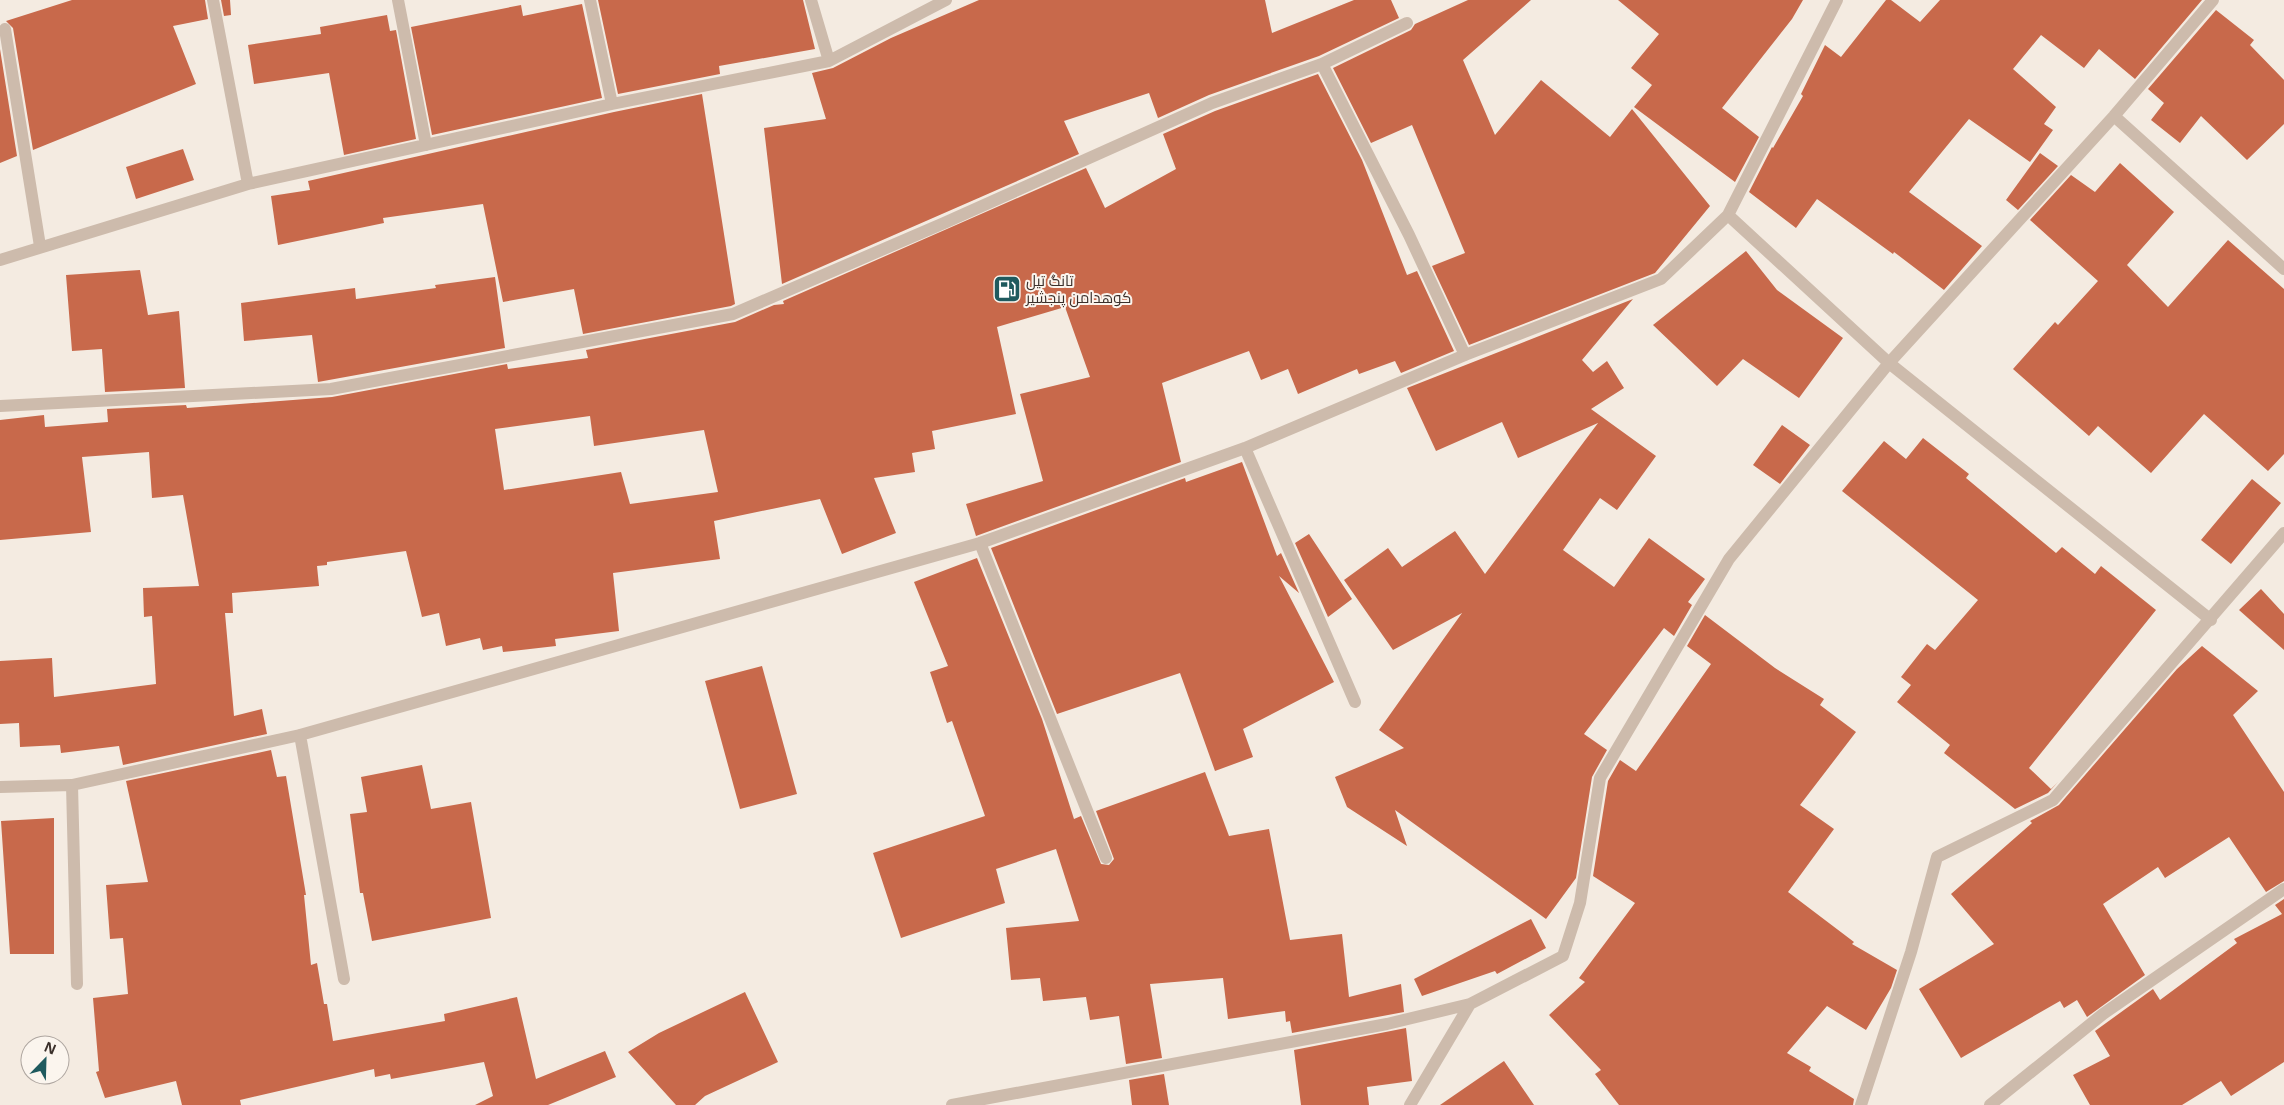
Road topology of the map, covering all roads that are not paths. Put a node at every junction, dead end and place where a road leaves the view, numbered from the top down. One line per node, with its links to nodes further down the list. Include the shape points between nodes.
1 (213, 0): 15 (street)
2 (398, 0): 14 (street)
3 (590, 0): 12 (street)
4 (811, 0): 10 (street)
5 (946, 0): 10 (street)
6 (1837, 0): 16 (street)
7 (2212, 0): 13 (street)
8 (1408, 23): 11 (street)
9 (5, 28): 17 (street)
10 (829, 61): 12 (street)
11 (1322, 64): 20 (street, via 1409,235); 22 (street, via 1212,103 733,314 331,388)
12 (612, 104): 14 (street)
13 (2114, 116): 19 (street); 21 (street)
14 (426, 145): 15 (street)
15 (248, 184): 17 (street)
16 (1728, 215): 20 (street, via 1661,279); 21 (street)
17 (40, 246): 18 (street)
18 (0, 260)
19 (2284, 268)
20 (1465, 355): 23 (street)
21 (1889, 363): 26 (street); 35 (street, via 1729,559 1600,778 1580,903 1563,956)
22 (0, 406)
23 (1245, 448): 25 (street); 27 (street)
24 (2284, 533): 26 (street)
25 (980, 543): 28 (street); 31 (street)
26 (2211, 620): 38 (street, via 2054,800 1937,857 1911,952)
27 (1354, 702)
28 (300, 735): 29 (street); 33 (street)
29 (72, 785): 30 (street); 34 (street)
30 (0, 787)
31 (1106, 858)
32 (2284, 889): 39 (street, via 2103,1014)
33 (344, 979)
34 (77, 984)
35 (1470, 1004): 36 (street, via 1386,1024); 37 (street)
36 (952, 1105)
37 (1410, 1105)
38 (1861, 1105)
39 (1990, 1105)

